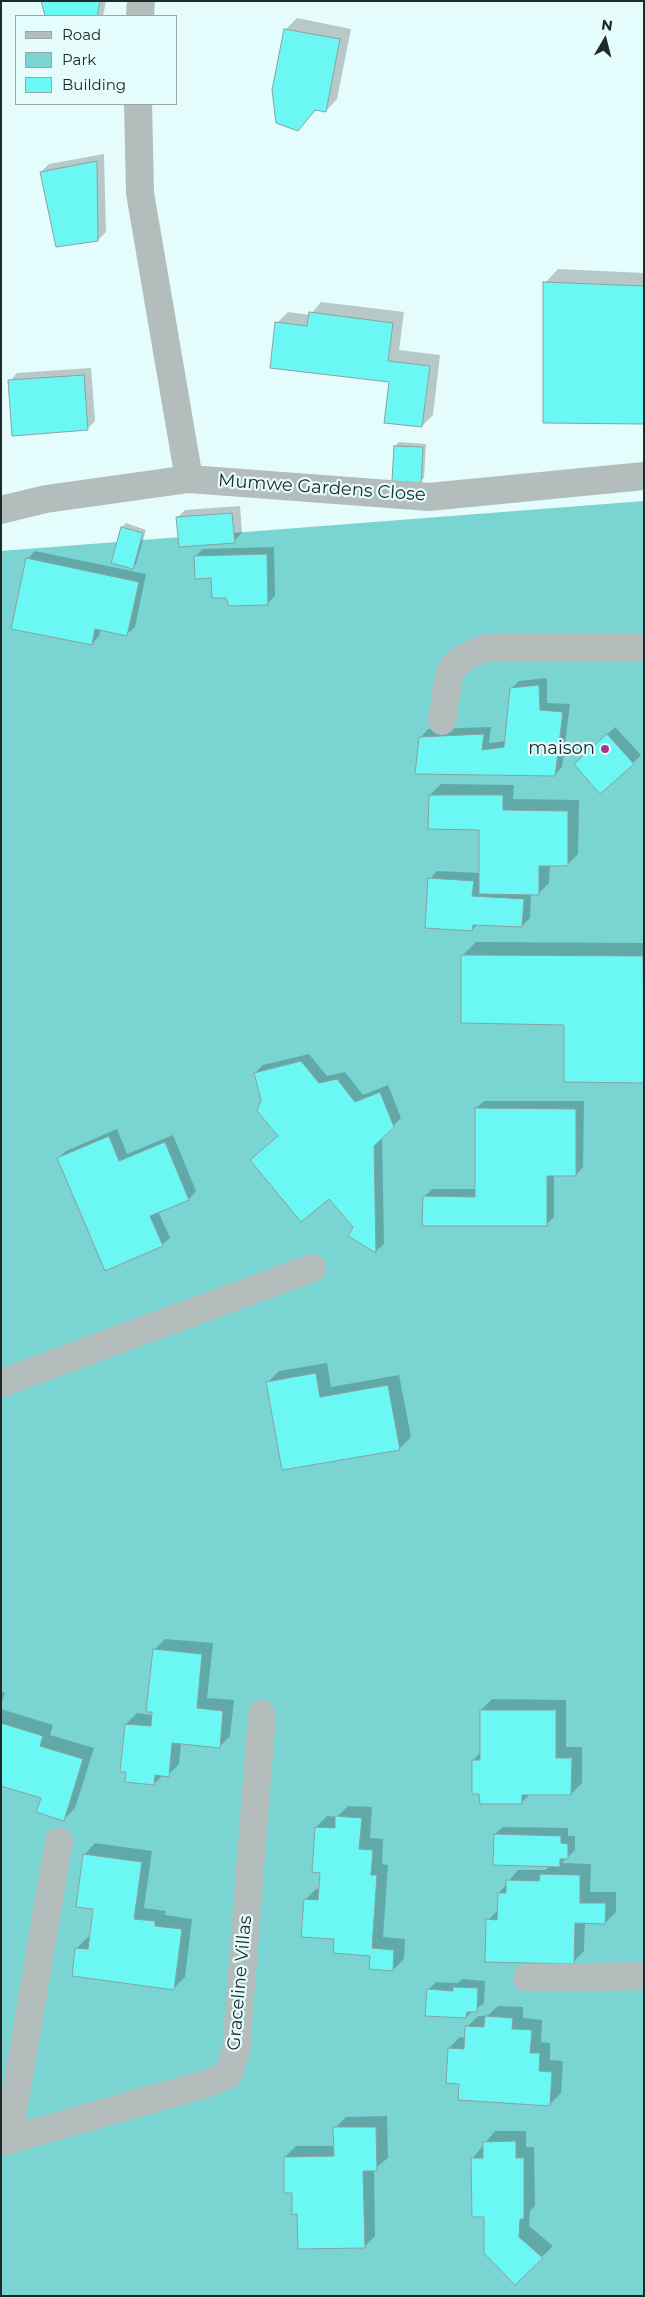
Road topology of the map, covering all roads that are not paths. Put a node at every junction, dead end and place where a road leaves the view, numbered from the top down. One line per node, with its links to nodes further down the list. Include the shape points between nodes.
1 (141, 1): 2 (street)
2 (140, 15)
3 (138, 105): 5 (street, via 140,194)
4 (644, 476): 5 (street, Mumwe Gardens Close, via 430,497)
5 (189, 479): 6 (street, Mumwe Gardens Close, via 46,498)
6 (1, 510)
7 (644, 648): 8 (street, via 485,648 461,659 453,667)
8 (442, 721)
9 (312, 1268): 10 (street)
10 (1, 1383)
11 (262, 1714): 15 (street, Graceline Villas, via 236,2051 228,2075)
12 (59, 1841): 15 (street)
13 (644, 1976): 14 (street)
14 (527, 1978)
15 (5, 2141)

